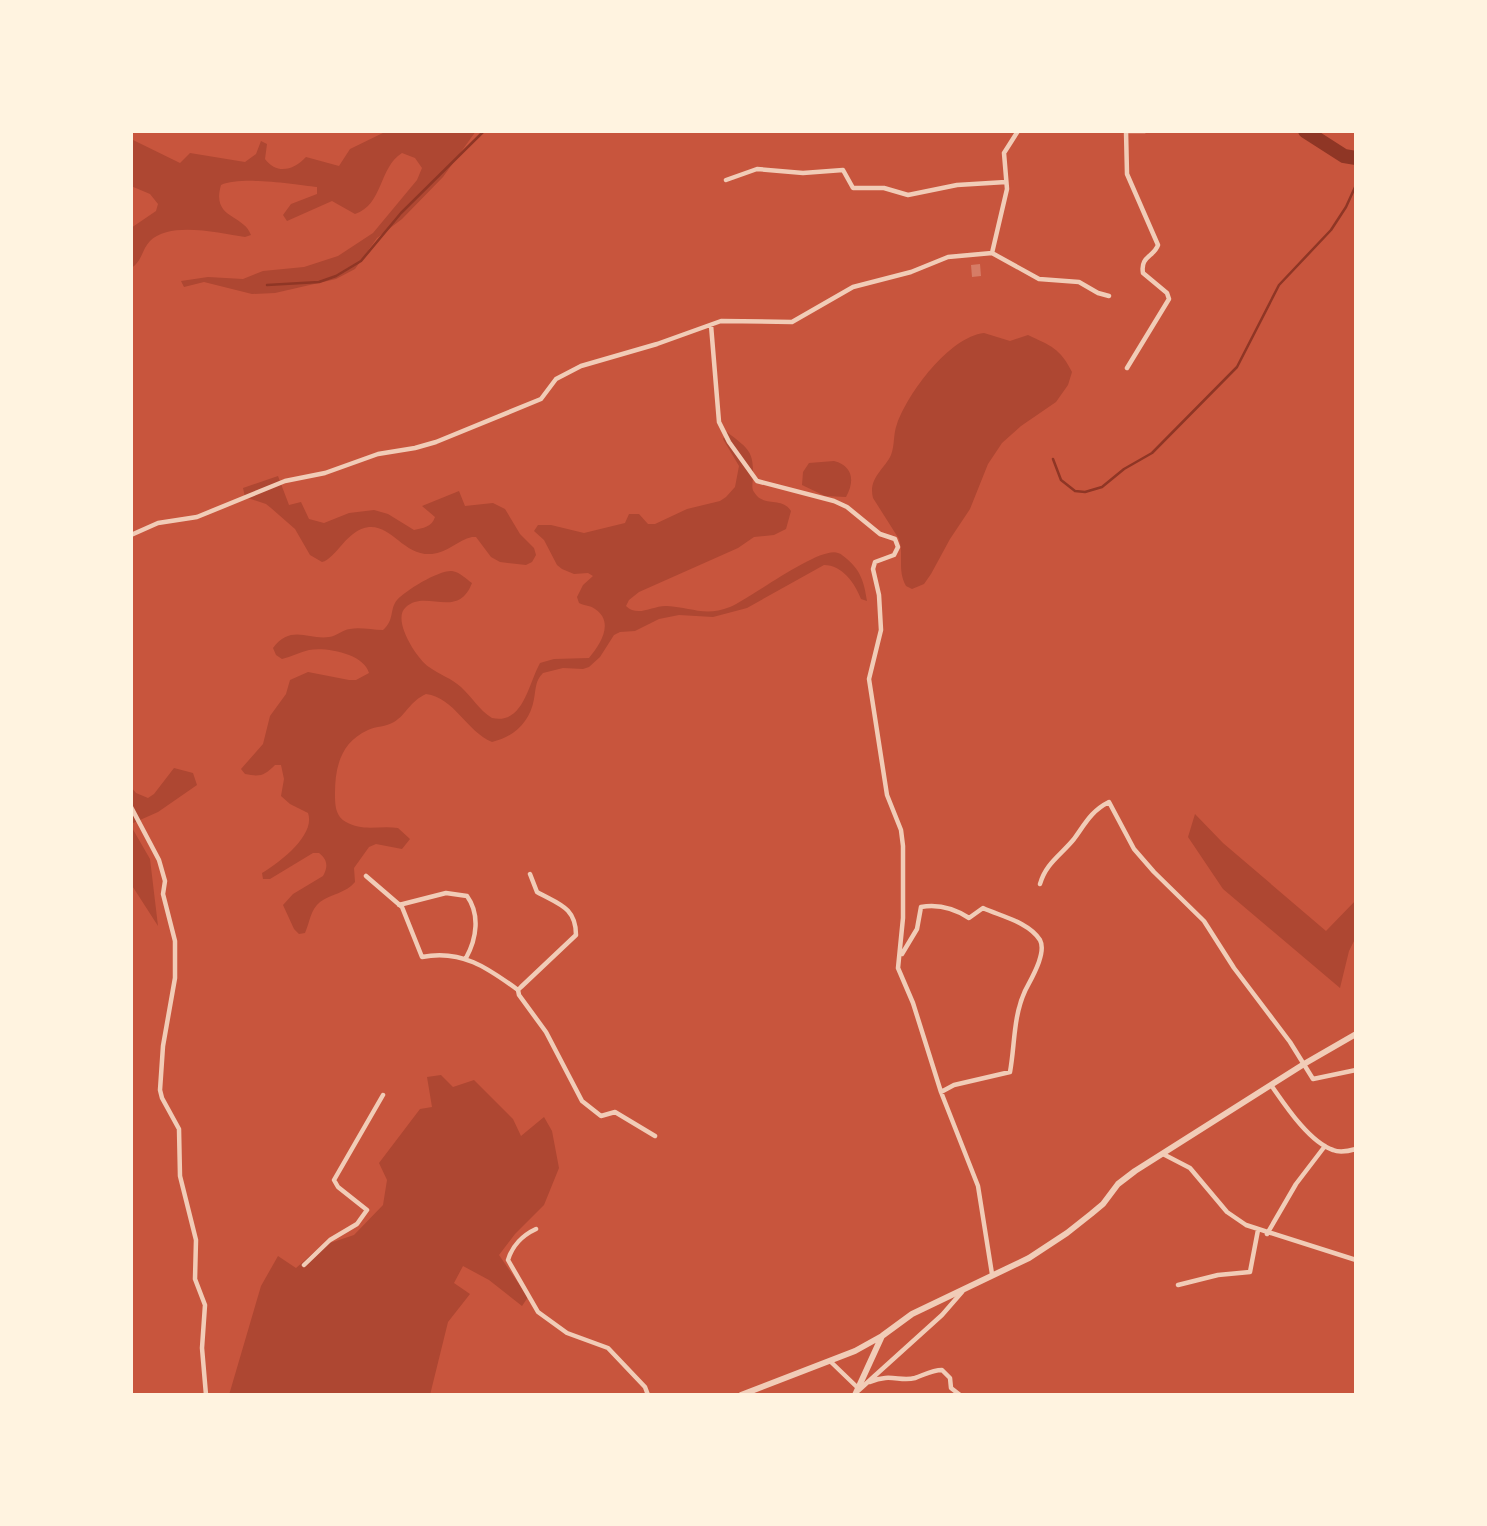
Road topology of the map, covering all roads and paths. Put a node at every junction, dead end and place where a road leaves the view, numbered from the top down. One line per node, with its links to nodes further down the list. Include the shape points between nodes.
1 (1018, 131): 5 (street, via 1004,153)
2 (1127, 131): 3 (street); 9 (street, via 1127,174 1158,245 1144,259 1143,273 1170,299)
3 (1145, 131)
4 (726, 180): 5 (street, via 757,170 843,170 853,188 884,188 908,195)
5 (1006, 182): 6 (street)
6 (992, 253): 7 (street, via 1039,279 1079,282); 8 (street, via 948,257 853,288 792,321 721,321)
7 (1109, 296)
8 (711, 325): 10 (street, via 581,366 556,379 541,399 436,442 285,481 197,517 158,523); 17 (street, via 719,422 752,477 847,507 880,534 895,539 898,547 894,555 875,562 873,569 881,630 869,679 887,795 903,846)
9 (1127, 368)
10 (131, 536)
11 (131, 807): 40 (street, via 159,860 175,942 175,978 160,1090 179,1129 180,1176 195,1240 195,1279 205,1305)
12 (530, 874): 18 (street, via 537,892 573,915 576,935)
13 (366, 876): 15 (street)
14 (1040, 884): 20 (street, via 1047,866 1088,817 1109,802 1129,842 1199,915)
15 (399, 905): 16 (street, via 422,957); 16 (street, via 446,892 467,896 474,906 476,929)
16 (466, 958): 18 (street)
17 (899, 959): 23 (street, via 898,968); 23 (street, via 917,929 921,907 929,905 970,918 983,908 1018,924 1041,942 1016,1023 1010,1072)
18 (518, 990): 25 (street, via 582,1101 601,1116 615,1112)
19 (1356, 1034): 20 (street)
20 (1304, 1064): 21 (street, via 1315,1080); 22 (street)
21 (1356, 1070)
22 (1271, 1084): 26 (street, via 1295,1120); 28 (street)
23 (941, 1092): 34 (street, via 981,1194)
24 (383, 1095): 33 (street, via 334,1180 367,1210 357,1224 330,1240)
25 (655, 1136)
26 (1325, 1146): 27 (street, via 1335,1151); 31 (street, via 1296,1184)
27 (1356, 1149)
28 (1163, 1154): 30 (street, via 1190,1167 1227,1212); 34 (street, via 1118,1184 1103,1204 1067,1233 1029,1258)
29 (536, 1229): 41 (street, via 513,1247 508,1260 534,1306 558,1328 608,1348)
30 (1258, 1230): 31 (street); 35 (street, via 1250,1272)
31 (1268, 1234): 32 (street)
32 (1356, 1260)
33 (304, 1265)
34 (992, 1274): 36 (street)
35 (1178, 1285)
36 (961, 1292): 37 (street, via 912,1314); 39 (street)
37 (882, 1336): 38 (street); 39 (street)
38 (831, 1362): 39 (street); 42 (street)
39 (857, 1392): 43 (street, via 873,1380 891,1376 913,1379 942,1370)
40 (206, 1395)
41 (648, 1395)
42 (741, 1395)
43 (960, 1395)

